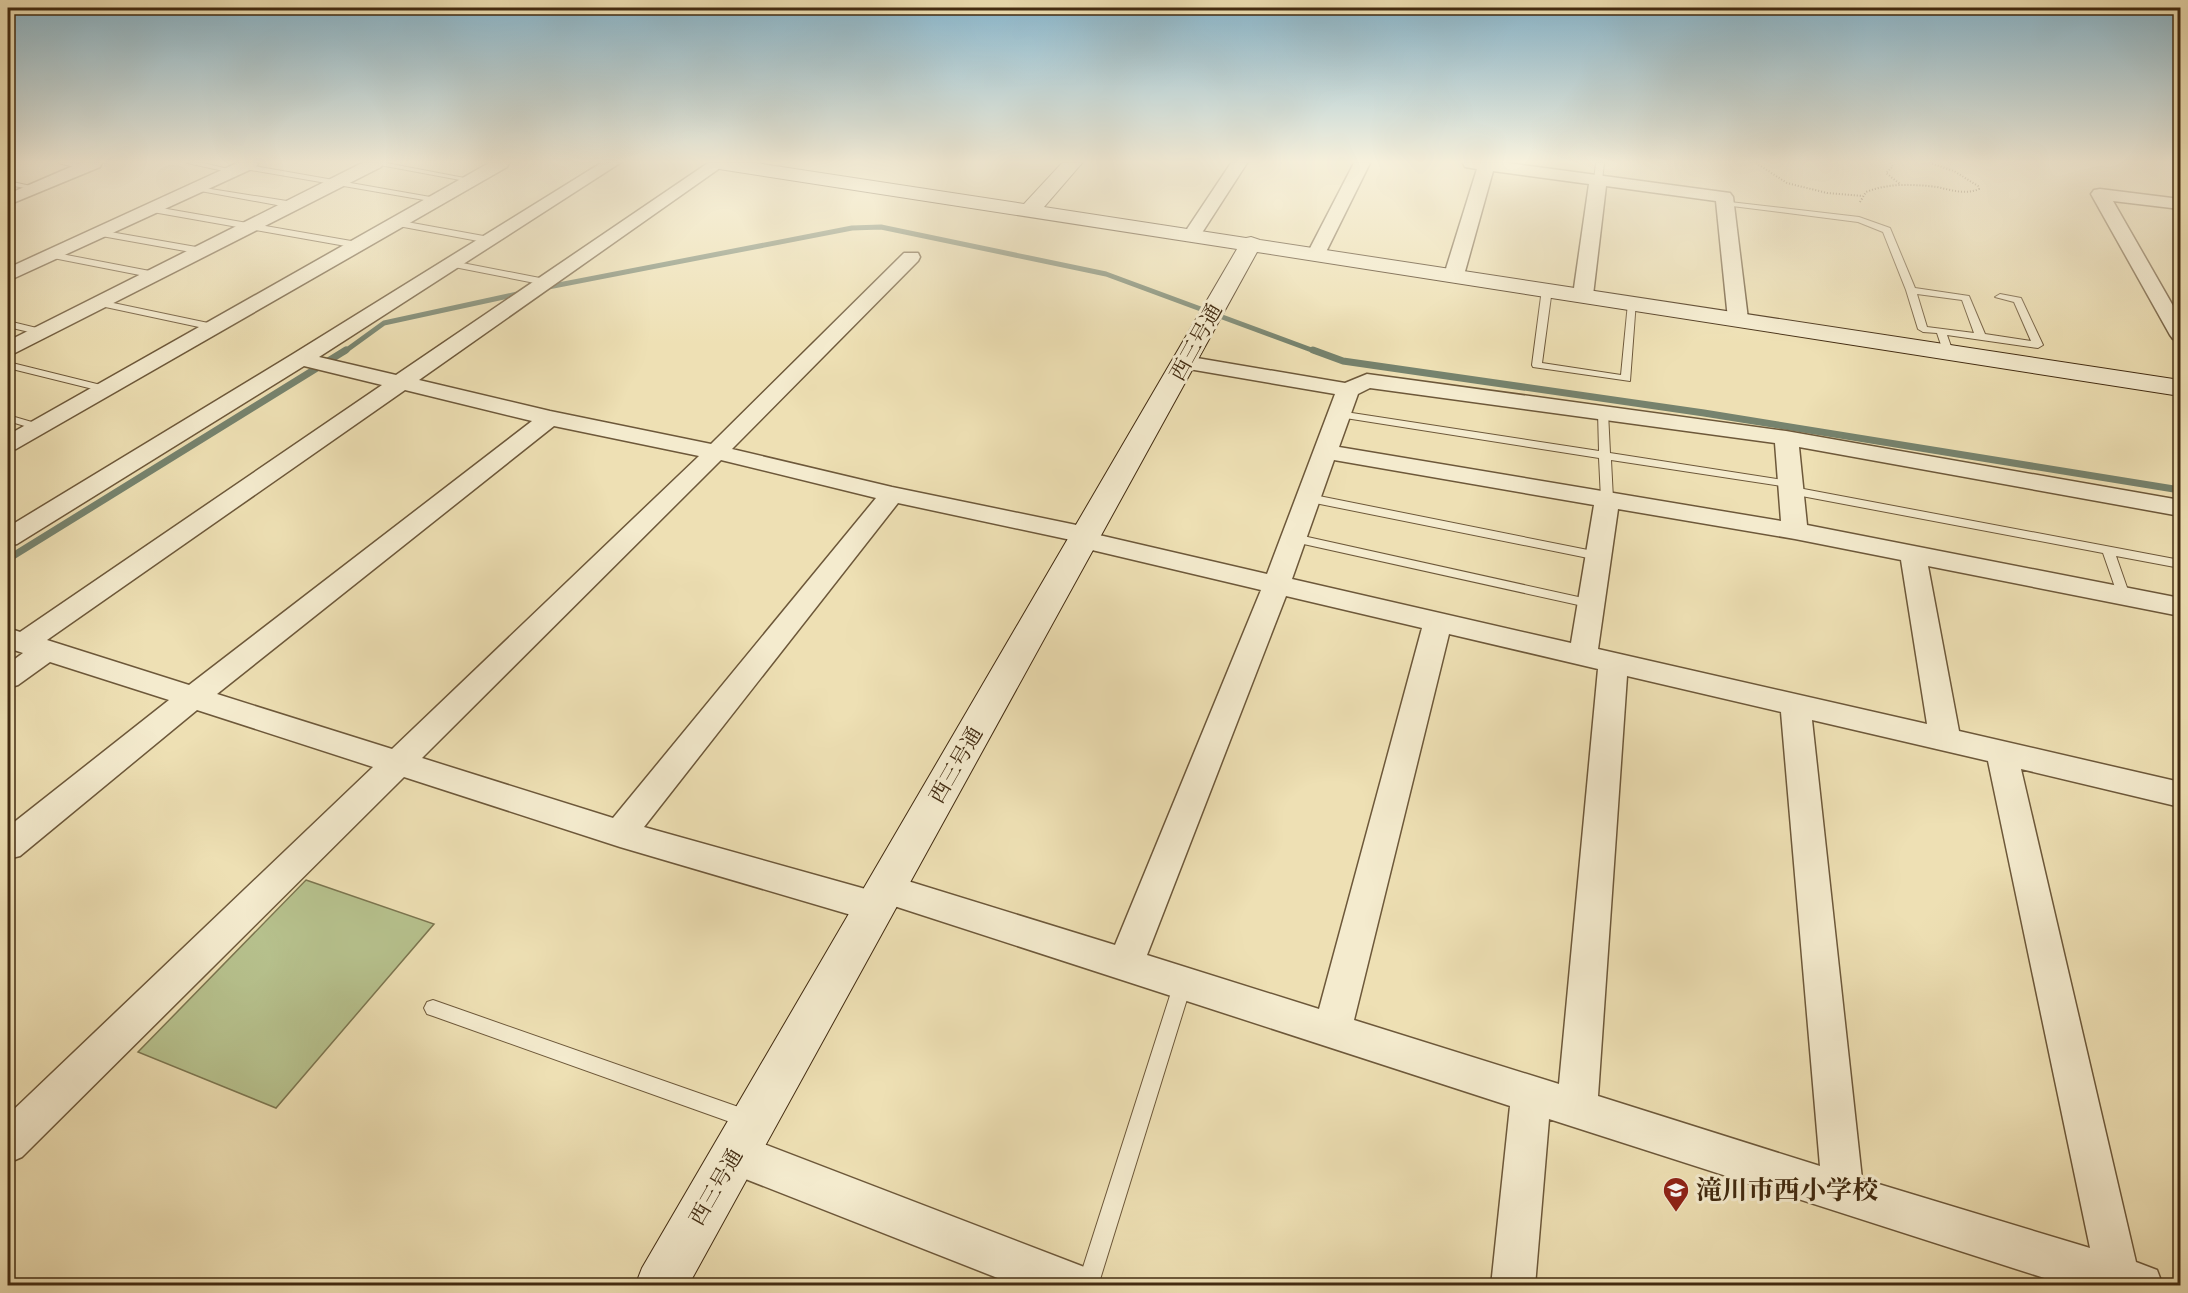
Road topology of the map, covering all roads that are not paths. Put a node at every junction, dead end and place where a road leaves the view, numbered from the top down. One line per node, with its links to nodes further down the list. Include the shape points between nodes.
1 (120, 223): 17 (street)
2 (234, 223): 16 (lane)
3 (255, 223): 16 (street)
4 (396, 223): 21 (street)
5 (398, 223): 19 (lane)
6 (516, 223): 19 (street)
7 (631, 223): 30 (street)
8 (1116, 223): 18 (street)
9 (1200, 223): 18 (street)
10 (1331, 223): 23 (street)
11 (1465, 223): 29 (street)
12 (1592, 223): 33 (street)
13 (1726, 223): 39 (street)
14 (1868, 223): 32 (lane, via 1887,230)
15 (2117, 223): 43 (street)
16 (250, 226): 21 (lane); 22 (street)
17 (99, 233): 22 (lane); 24 (street)
18 (1192, 235): 20 (street)
19 (489, 240): 26 (street)
20 (1251, 243): 23 (street); 48 (street, 西三号通)
21 (357, 245): 41 (street)
22 (202, 251): 28 (street)
23 (1316, 254): 29 (street)
24 (51, 255): 27 (street); 28 (lane)
25 (911, 257): 61 (street)
26 (452, 264): 30 (lane); 47 (street)
27 (8, 275)
28 (154, 275): 37 (street)
29 (1454, 275): 31 (street)
30 (545, 282): 50 (street)
31 (1547, 290): 33 (street); 38 (lane, via 1537,365 1626,379)
32 (1911, 290): 36 (lane); 44 (lane, via 1923,328)
33 (1583, 295): 38 (street)
34 (1980, 295): 36 (lane, via 1963,292)
35 (2000, 297): 45 (lane, via 2018,300 2038,345)
36 (1966, 298): 45 (lane)
37 (99, 303): 41 (lane); 42 (street)
38 (1633, 303): 39 (street)
39 (1738, 319): 44 (street)
40 (8, 324): 42 (lane)
41 (213, 327): 51 (street)
42 (42, 332): 46 (street)
43 (2181, 335)
44 (1944, 341): 45 (street)
45 (1990, 345): 52 (street)
46 (8, 349)
47 (301, 359): 50 (street); 70 (street)
48 (1185, 362): 53 (street); 71 (street, 西三号通)
49 (8, 365): 51 (lane)
50 (399, 381): 57 (street); 82 (street)
51 (105, 388): 58 (street)
52 (2181, 388)
53 (1348, 390): 54 (street, via 1367,381); 55 (street)
54 (1603, 412): 59 (street); 63 (lane)
55 (1339, 414): 62 (street); 63 (lane)
56 (8, 418): 58 (lane)
57 (550, 418): 61 (street); 85 (street)
58 (39, 427): 60 (street)
59 (1786, 438): 64 (street); 68 (street)
60 (8, 444)
61 (716, 452): 65 (street); 89 (street)
62 (1326, 452): 66 (street); 67 (street)
63 (1605, 454): 64 (lane); 67 (lane)
64 (1791, 487): 69 (street); 73 (lane)
65 (892, 494): 71 (street); 91 (street)
66 (1309, 498): 72 (street); 75 (lane)
67 (1607, 500): 69 (street); 75 (street)
68 (2181, 508)
69 (1795, 531): 74 (street)
70 (8, 538)
71 (1085, 538): 77 (street); 93 (street, 西三号通)
72 (1294, 538): 77 (street); 79 (lane)
73 (2108, 550): 76 (lane); 78 (lane)
74 (1912, 554): 78 (street); 87 (street)
75 (1598, 556): 79 (street)
76 (2181, 564)
77 (1277, 584): 81 (street); 94 (street)
78 (2124, 596): 80 (street)
79 (1592, 604): 83 (street)
80 (2181, 607)
81 (1438, 621): 83 (street); 97 (street)
82 (26, 644): 84 (street); 85 (street)
83 (1598, 661): 86 (street); 99 (street)
84 (8, 678)
85 (192, 698): 89 (street); 92 (street)
86 (1796, 706): 87 (street); 102 (street)
87 (1945, 740): 88 (street)
88 (2002, 754): 90 (street); 103 (street)
89 (397, 761): 91 (street); 101 (street)
90 (2181, 794)
91 (620, 834): 93 (street)
92 (8, 846)
93 (880, 898): 94 (street); 100 (street, 西三号通)
94 (1125, 965): 95 (street)
95 (1183, 983): 97 (street); 106 (lane)
96 (432, 1008): 100 (lane)
97 (1332, 1031): 98 (street)
98 (1531, 1094): 99 (street); 107 (street)
99 (1577, 1109): 102 (street)
100 (744, 1138): 104 (street, 西三号通); 105 (street)
101 (8, 1143)
102 (1843, 1194): 103 (street)
103 (2130, 1282)
104 (660, 1286)
105 (1076, 1286)
106 (1087, 1286)
107 (1513, 1286)

